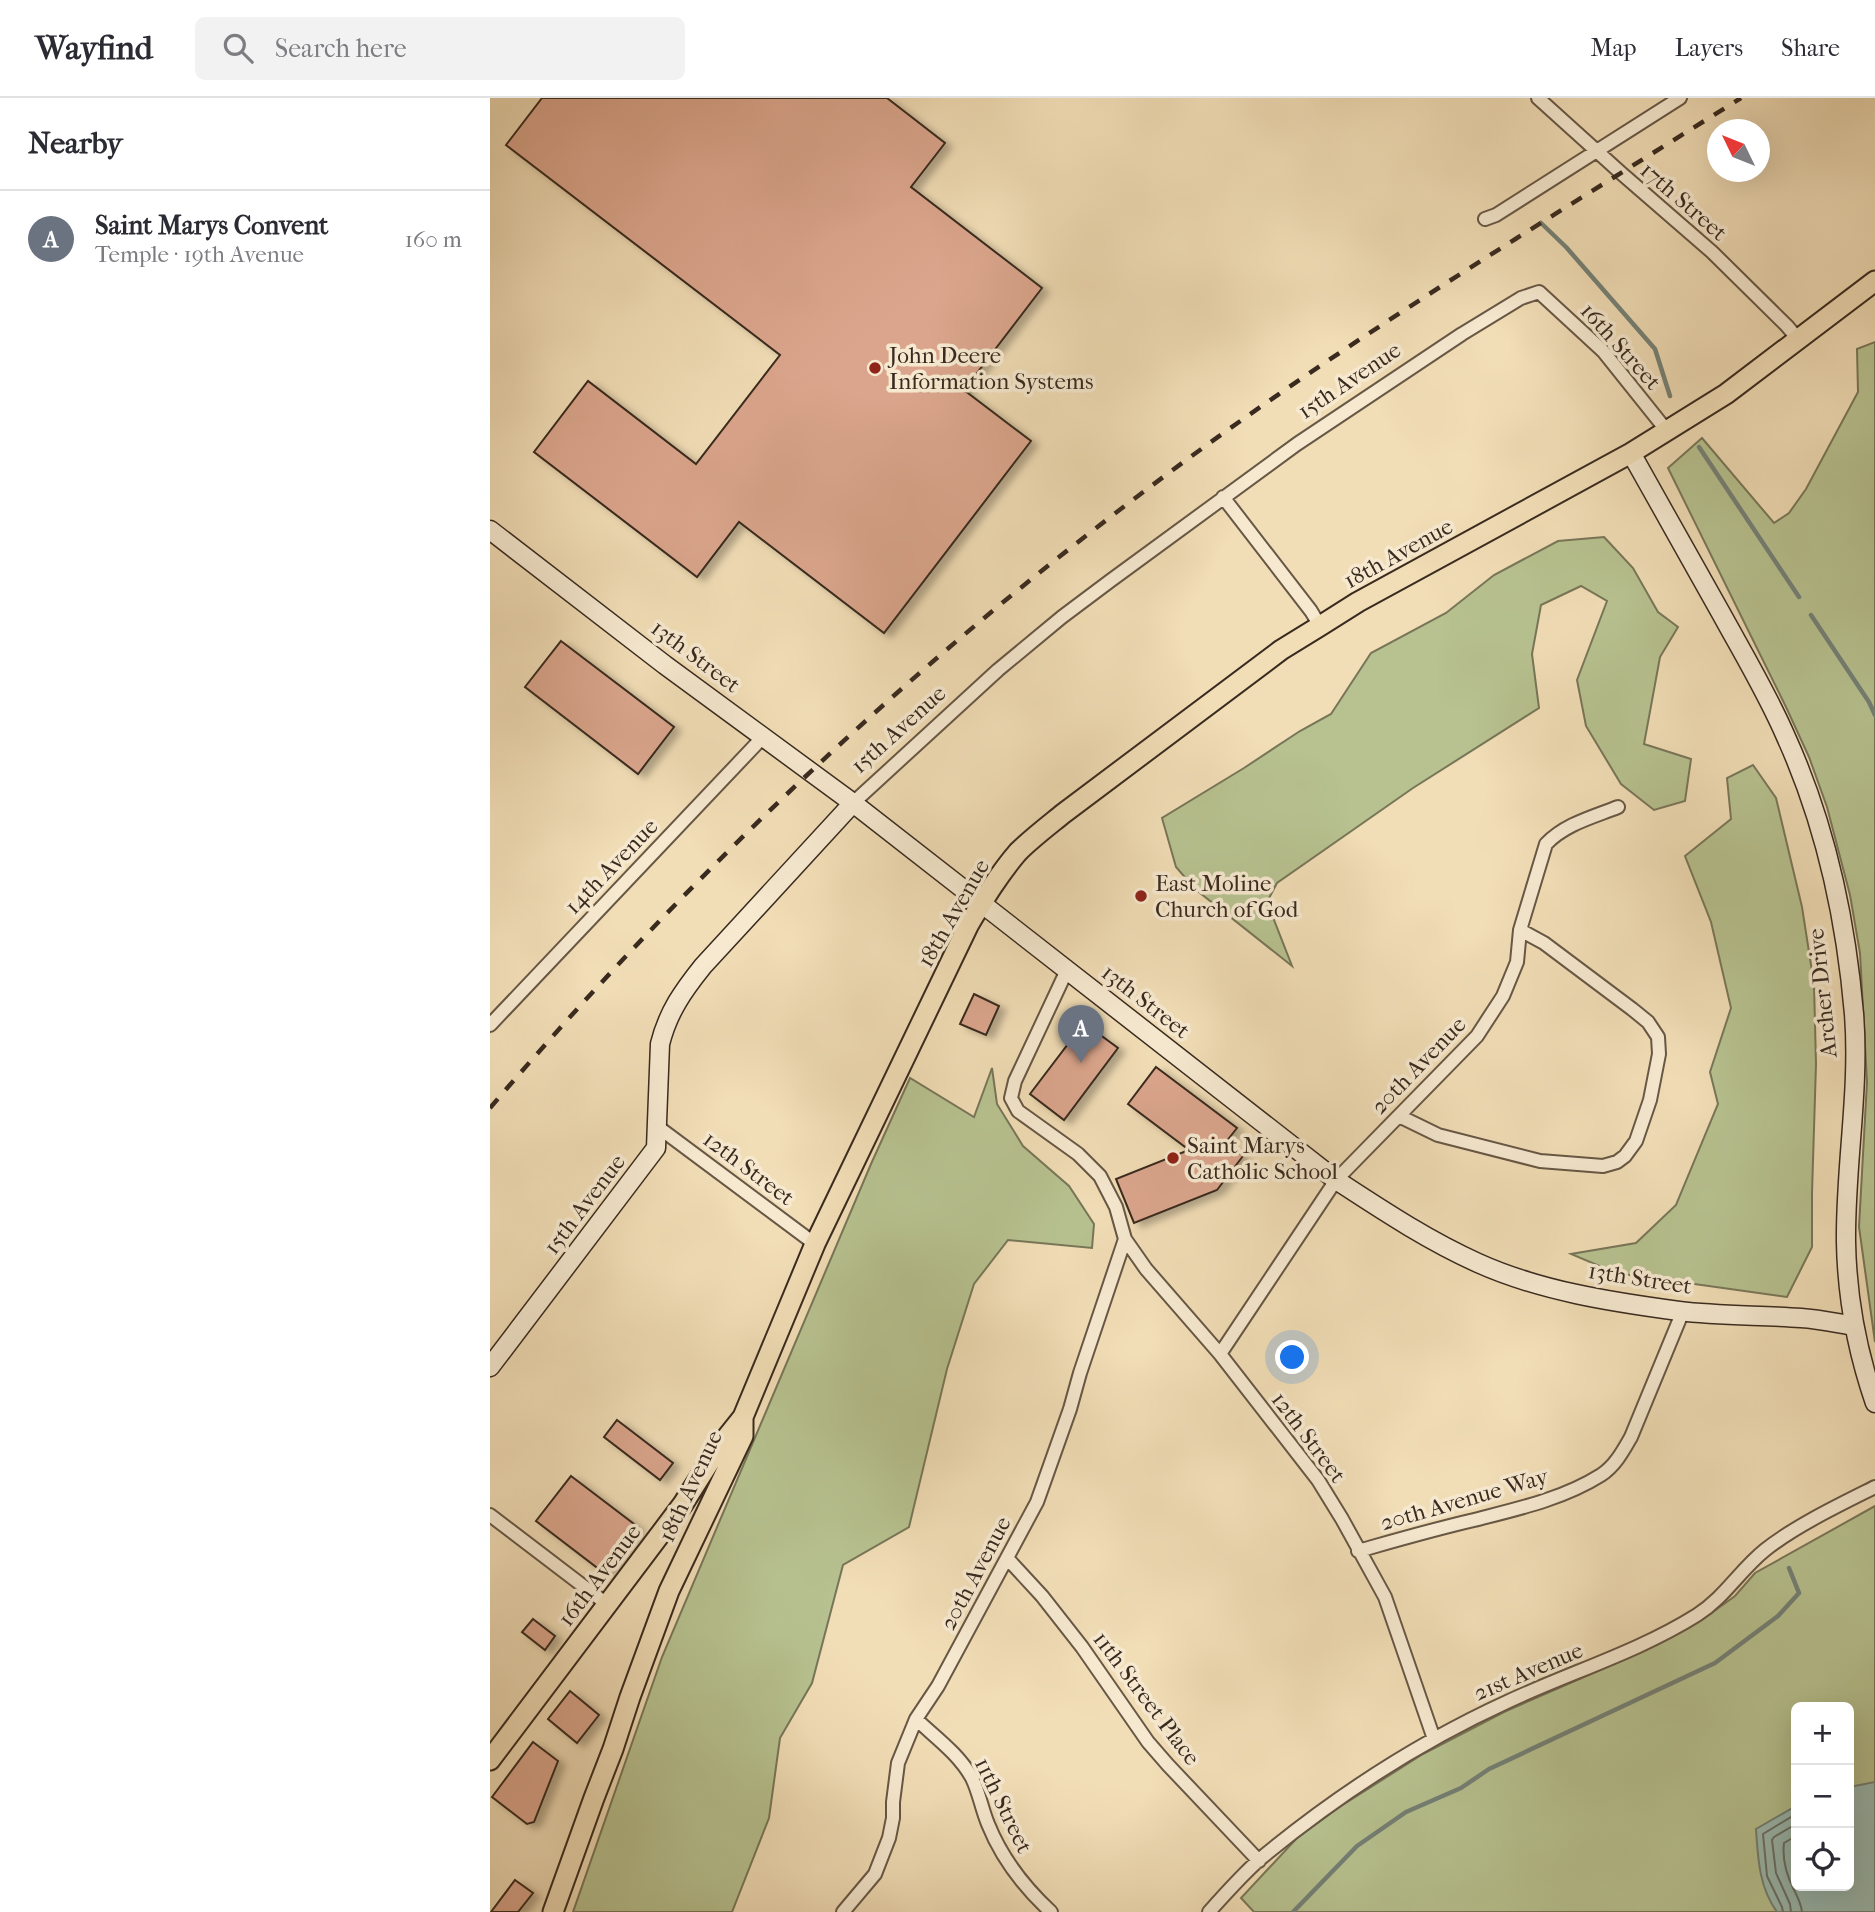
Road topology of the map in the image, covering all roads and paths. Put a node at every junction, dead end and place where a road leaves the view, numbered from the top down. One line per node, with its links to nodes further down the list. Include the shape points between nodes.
1 (1538, 98): 3 (street, 17th Street)
2 (1680, 98): 3 (street)
3 (1595, 151): 4 (street); 7 (street, 17th Street, via 1712,252)
4 (1485, 219)
5 (1875, 281): 7 (main road, 18th Avenue)
6 (1539, 292): 8 (street, 16th Street, via 1604,351); 10 (street, 15th Avenue, via 1462,334)
7 (1798, 340): 8 (main road, 18th Avenue)
8 (1667, 431): 9 (main road, 18th Avenue)
9 (1631, 453): 12 (main road, 18th Avenue); 26 (street, Archer Drive, via 1786,737 1832,878 1854,1017 1846,1242)
10 (1223, 497): 12 (street); 14 (street, 15th Avenue, via 1062,617)
11 (490, 530): 13 (street, 13th Street)
12 (1320, 626): 16 (main road, 18th Avenue, via 1281,650 1038,834 1006,867)
13 (763, 737): 14 (street, 13th Street); 19 (street, 14th Avenue)
14 (853, 803): 16 (street, 13th Street); 21 (street, 15th Avenue, via 680,995 660,1044)
15 (1618, 807): 17 (street, 20th Avenue, via 1566,828 1546,844)
16 (982, 902): 18 (street, 13th Street); 24 (main road, 18th Avenue)
17 (1520, 930): 20 (street, 20th Avenue, via 1517,962 1496,1009 1477,1036); 20 (street, via 1632,1009 1658,1037 1650,1100 1636,1140 1625,1156 1603,1166 1540,1161 1437,1135)
18 (1067, 970): 22 (street, 13th Street); 23 (street, 12th Street, via 1011,1098 1028,1119 1078,1154 1100,1176)
19 (490, 1025)
20 (1399, 1116): 22 (street, 20th Avenue)
21 (658, 1127): 24 (street, 12th Street); 28 (street, 15th Avenue, via 656,1149)
22 (1336, 1180): 25 (street, 13th Street, via 1415,1231 1481,1264 1569,1292); 27 (street, 20th Avenue)
23 (1125, 1239): 27 (street, 12th Street); 34 (street, 20th Avenue, via 1037,1502)
24 (815, 1244): 30 (main road, 18th Avenue)
25 (1682, 1311): 26 (street, 13th Street, via 1805,1318); 33 (street, 20th Avenue Way, via 1631,1437 1603,1474 1534,1505)
26 (1854, 1326): 29 (street, Archer Drive)
27 (1220, 1354): 33 (street, 12th Street, via 1318,1480)
28 (490, 1367)
29 (1875, 1403)
30 (743, 1417): 35 (main road, 16th Avenue); 40 (main road, 18th Avenue, via 743,1436 668,1591)
31 (1875, 1487): 37 (street, 21st Avenue, via 1766,1549 1720,1598 1685,1622)
32 (490, 1515): 35 (street)
33 (1358, 1551): 37 (street, 12th Street, via 1385,1597)
34 (1007, 1558): 36 (street, 20th Avenue); 39 (street, 11th Street Place, via 1082,1647 1148,1742)
35 (608, 1605): 38 (main road, 16th Avenue)
36 (916, 1719): 41 (street, 20th Avenue, via 898,1763 889,1838 875,1874); 42 (street, 11th Street, via 957,1757 972,1779 989,1828 1007,1860 1029,1892)
37 (1434, 1739): 39 (street, 21st Avenue, via 1314,1816)
38 (490, 1760)
39 (1259, 1861): 43 (street, 21st Avenue)
40 (553, 1912)
41 (843, 1912)
42 (1051, 1912)
43 (1209, 1912)

